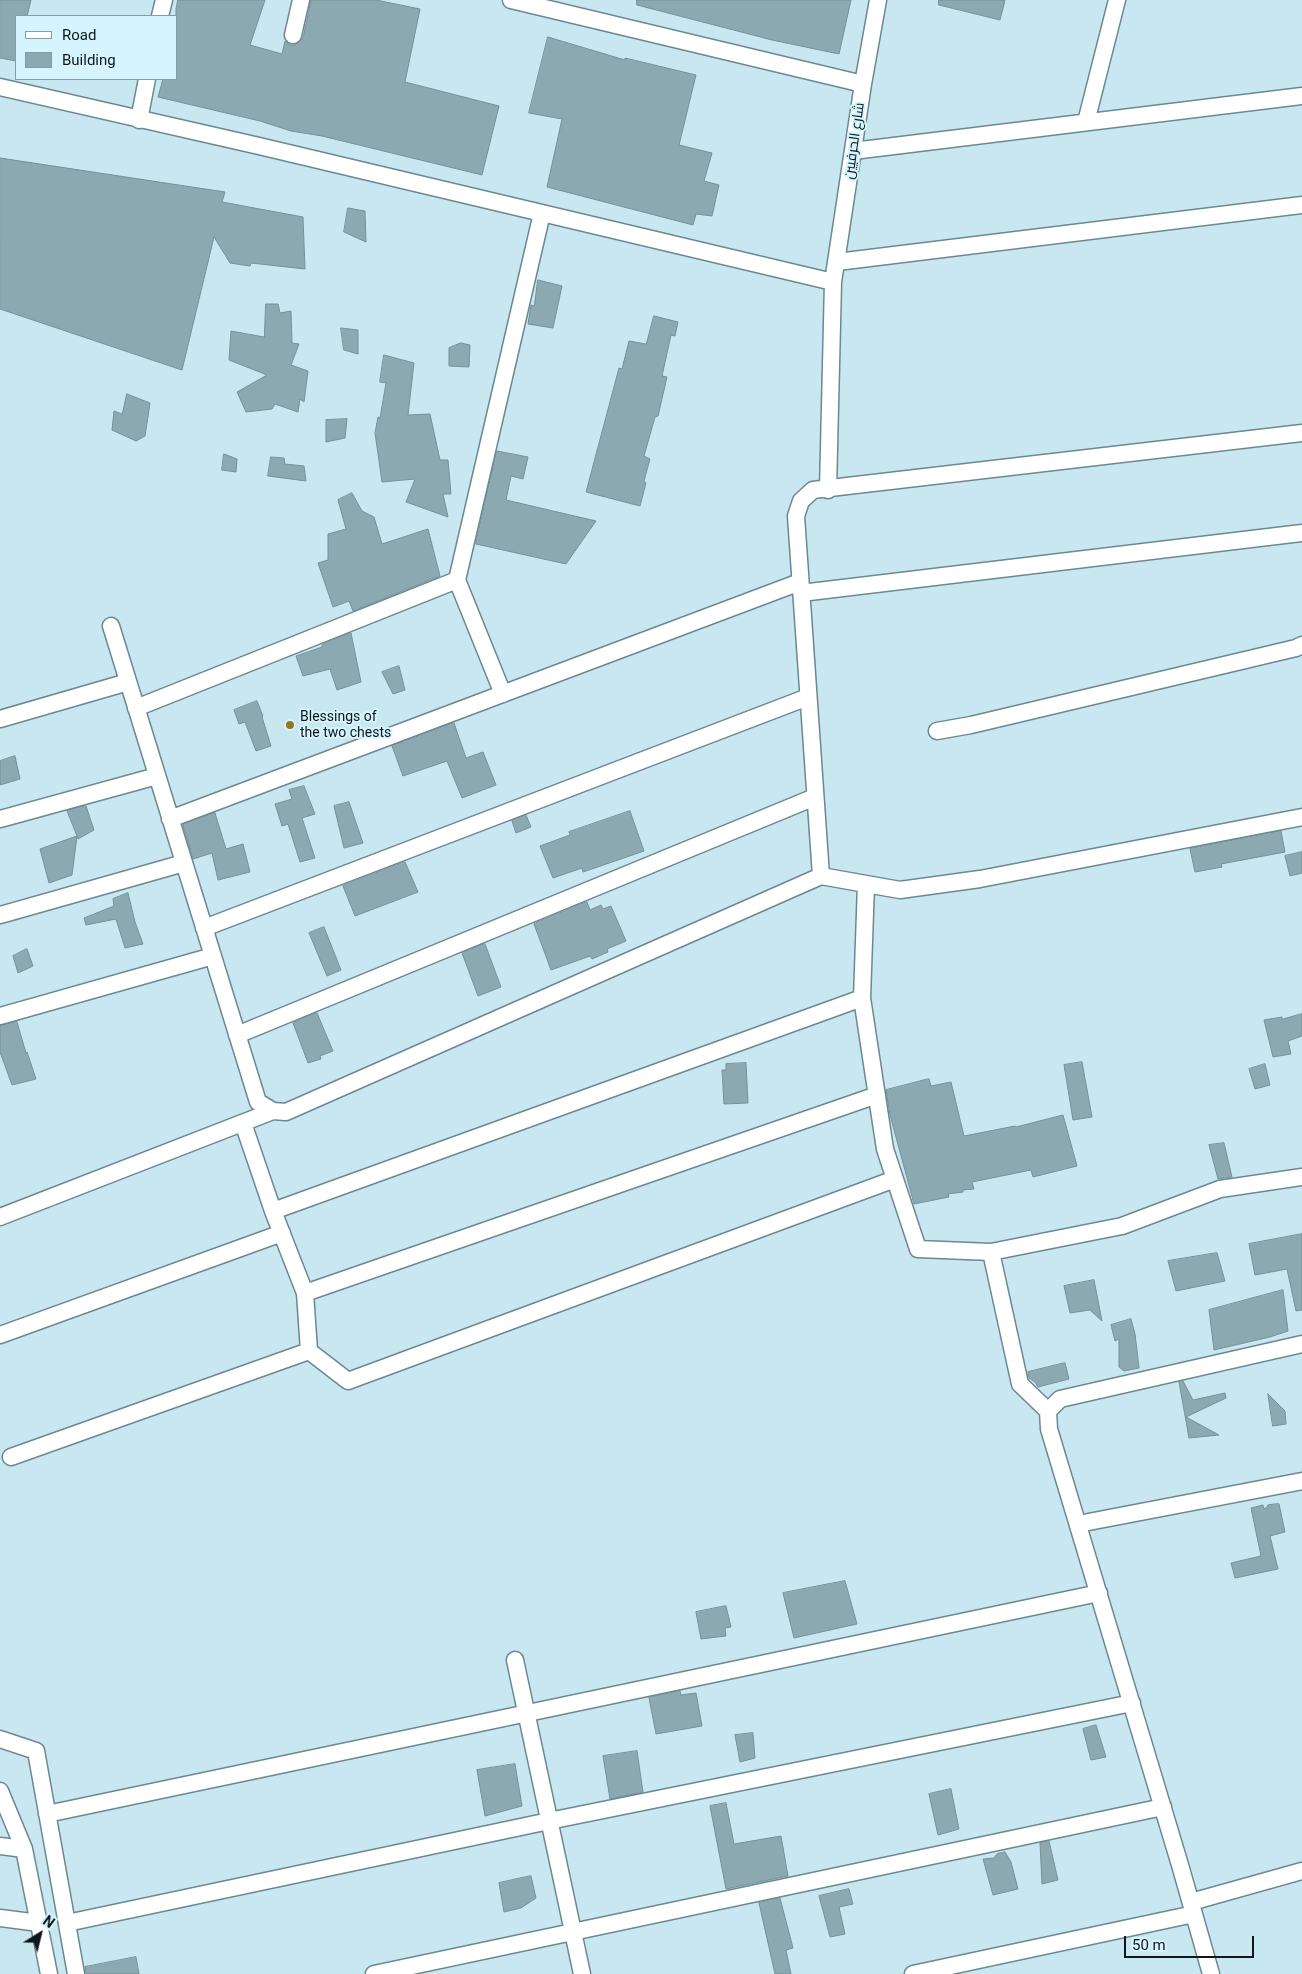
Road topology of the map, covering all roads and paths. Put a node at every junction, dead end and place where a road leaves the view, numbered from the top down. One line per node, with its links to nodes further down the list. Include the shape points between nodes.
1 (164, 0): 6 (street)
2 (301, 0): 7 (street)
3 (512, 0): 9 (street)
4 (878, 0): 9 (street, شارع الحرفيين)
5 (1117, 0): 13 (street)
6 (160, 15)
7 (293, 35)
8 (147, 80): 12 (street)
9 (863, 84): 14 (street, شارع الحرفيين)
10 (0, 88): 12 (street)
11 (1302, 96): 13 (street)
12 (139, 120): 16 (street)
13 (1086, 122): 14 (street)
14 (853, 151): 17 (street, شارع الحرفيين)
15 (1302, 205): 17 (street)
16 (542, 213): 18 (street); 22 (street)
17 (837, 262): 18 (street, شارع الحرفيين)
18 (833, 282): 20 (street, شارع الحرفيين)
19 (1302, 433): 20 (street)
20 (828, 490): 23 (street, via 814,490 801,501 796,516)
21 (1302, 534): 23 (street)
22 (457, 580): 27 (street); 29 (street)
23 (800, 587): 27 (street); 28 (street)
24 (110, 626): 26 (street)
25 (1302, 645): 31 (street, via 971,726)
26 (128, 682): 29 (street); 30 (street)
27 (503, 694): 36 (street)
28 (808, 697): 33 (street); 41 (street)
29 (136, 708): 32 (street)
30 (0, 719)
31 (937, 731)
32 (157, 776): 35 (street); 36 (street)
33 (816, 797): 38 (street); 45 (street)
34 (1302, 817): 39 (street, via 980,879 900,890)
35 (0, 819)
36 (170, 819): 37 (street)
37 (184, 863): 40 (street); 41 (street)
38 (821, 876): 39 (street); 47 (street, via 286,1112)
39 (866, 884): 43 (street)
40 (0, 915)
41 (204, 928): 42 (street)
42 (213, 956): 44 (street); 45 (street)
43 (862, 998): 46 (street); 51 (street)
44 (0, 1016)
45 (237, 1035): 47 (street, via 258,1102)
46 (877, 1095): 50 (street, via 885,1149); 55 (street)
47 (272, 1111): 48 (street)
48 (243, 1123): 51 (street); 52 (street)
49 (1302, 1177): 54 (street, via 1220,1189 1122,1226)
50 (895, 1179): 54 (street, via 918,1249); 58 (street, via 348,1381)
51 (274, 1211): 53 (street)
52 (0, 1217)
53 (282, 1233): 55 (street); 56 (street)
54 (991, 1252): 59 (street, via 1020,1384)
55 (306, 1293): 58 (street)
56 (0, 1335)
57 (1302, 1344): 59 (street, via 1060,1399)
58 (309, 1351): 60 (street)
59 (1048, 1411): 62 (street, via 1048,1429)
60 (11, 1457)
61 (1302, 1481): 62 (street)
62 (1078, 1524): 63 (street)
63 (1099, 1593): 65 (street); 66 (street)
64 (516, 1660): 66 (street)
65 (1132, 1703): 69 (street); 71 (street)
66 (527, 1713): 70 (street); 71 (street)
67 (0, 1739): 70 (street, via 36,1751)
68 (0, 1791): 73 (street)
69 (1163, 1807): 75 (street); 79 (street)
70 (47, 1814): 78 (street)
71 (549, 1821): 78 (street); 79 (street)
72 (0, 1846): 73 (street)
73 (24, 1849): 77 (street)
74 (1302, 1871): 75 (street)
75 (1192, 1908): 84 (street); 85 (street)
76 (0, 1918): 77 (street)
77 (39, 1923): 80 (street)
78 (67, 1923): 81 (street)
79 (573, 1932): 82 (street); 83 (street)
80 (50, 1974)
81 (76, 1974)
82 (374, 1974)
83 (582, 1974)
84 (913, 1974)
85 (1211, 1974)

